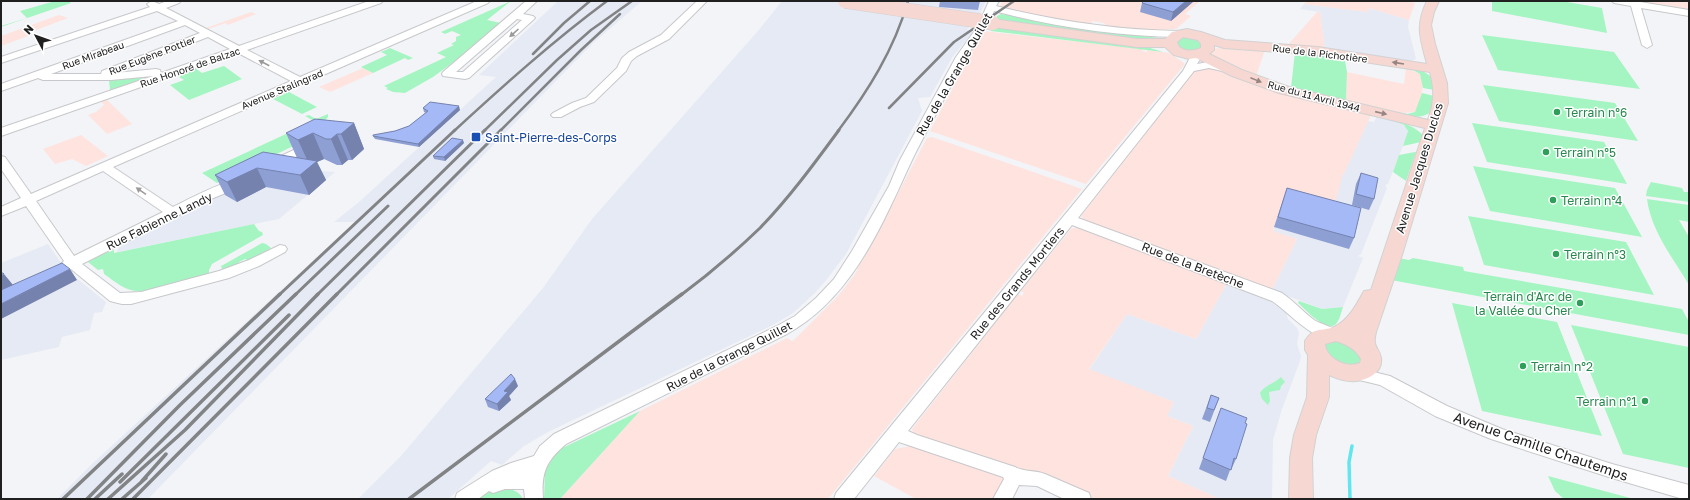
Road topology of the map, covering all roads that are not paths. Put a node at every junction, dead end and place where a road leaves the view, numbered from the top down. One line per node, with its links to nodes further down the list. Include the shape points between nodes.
1 (146, 1): 11 (street)
2 (176, 1): 11 (street)
3 (484, 1): 28 (street, Avenue Stalingrad)
4 (532, 1): 14 (street)
5 (702, 1): 30 (street, via 665,37 633,54 622,69 590,100)
6 (845, 1): 12 (main road, bridge)
7 (1433, 1): 24 (main road, Avenue Jacques Duclos, via 1425,25)
8 (1617, 1): 10 (street)
9 (370, 2): 20 (street, Rue Honoré de Balzac)
10 (1635, 4): 13 (street); 19 (street)
11 (158, 7): 15 (street); 21 (street)
12 (993, 11): 18 (main road); 55 (street, Rue de la Grange Quillet, via 958,62 859,252 839,282 821,302 800,320 782,330 569,434 553,444)
13 (1689, 13)
14 (514, 16): 14 (street, one-way to 14, via 530,18 465,76 447,74)
15 (185, 22): 16 (street); 26 (street, Rue Mirabeau)
16 (208, 34): 20 (street); 27 (street, Rue Eugène Pottier)
17 (1204, 38): 18 (main road, Rue de la Pichotière, via 1194,34); 22 (main road, via 1208,42 1208,48); 24 (main road, Rue de la Pichotière, one-way to 17, via 1318,51 1224,44)
18 (1175, 44): 22 (main road, Rue du 11 Avril 1944)
19 (1648, 45)
20 (239, 50): 25 (street, Rue Honoré de Balzac); 28 (street, one-way to 20)
21 (1, 60)
22 (1193, 62): 31 (main road, Rue du 11 Avril 1944, one-way to 31, via 1237,73 1289,92); 43 (street, Rue des Grands Mortiers)
23 (177, 66): 25 (street)
24 (1436, 69): 31 (main road, Avenue Jacques Duclos, via 1442,93)
25 (158, 74): 27 (street); 32 (street, Rue Honoré de Balzac)
26 (33, 77): 27 (street); 29 (street, Rue Mirabeau)
27 (97, 77)
28 (299, 82): 35 (street, Avenue Stalingrad)
29 (1, 88)
30 (558, 115)
31 (1434, 126): 46 (main road, Avenue Jacques Duclos)
32 (1, 132)
33 (317, 143): 36 (street)
34 (1, 160): 37 (street)
35 (104, 166): 39 (street, Avenue Stalingrad); 42 (street, one-way to 35)
36 (263, 170)
37 (6, 177): 39 (street)
38 (250, 177): 42 (street, Rue Fabienne Landy)
39 (29, 198): 40 (street, Avenue Stalingrad); 41 (street, Avenue Stalingrad); 45 (street)
40 (1, 208)
41 (1, 212)
42 (173, 213): 45 (street, Rue Fabienne Landy)
43 (1069, 219): 48 (street, Rue de la Bretèche, via 1277,297); 54 (street, Rue des Grands Mortiers)
44 (280, 249): 45 (street, via 224,276 132,299 115,297)
45 (72, 263): 47 (street, Rue Fabienne Landy)
46 (1388, 265): 49 (main road, Avenue Jacques Duclos, via 1363,310 1347,328); 51 (main road, Avenue Jacques Duclos, via 1365,336)
47 (52, 273)
48 (1309, 324): 49 (street, Rue de la Bretèche); 50 (street)
49 (1334, 334): 50 (main road, Avenue Jacques Duclos, via 1319,337); 51 (main road, via 1356,341)
50 (1316, 350): 52 (main road, via 1329,366); 53 (main road, via 1319,376 1318,397)
51 (1369, 354): 52 (main road, via 1370,366 1367,369); 57 (street, Avenue Camille Chautemps, via 1387,376 1466,417 1600,462)
52 (1349, 372): 53 (main road, via 1326,393); 59 (street, Avenue Camille Chautemps, via 1384,380 1441,411 1497,434)
53 (1313, 414): 64 (main road, via 1305,435 1301,458)
54 (897, 433): 56 (street, via 911,440 1005,470); 61 (street, Rue des Grands Mortiers)
55 (538, 462): 58 (street); 60 (street, via 512,470)
56 (1013, 477): 62 (street); 63 (street, via 1039,479)
57 (1689, 487)
58 (534, 490): 60 (street, via 512,481 498,483)
59 (1689, 493)
60 (465, 499)
61 (844, 499)
62 (1002, 499)
63 (1082, 499)
64 (1301, 499)

